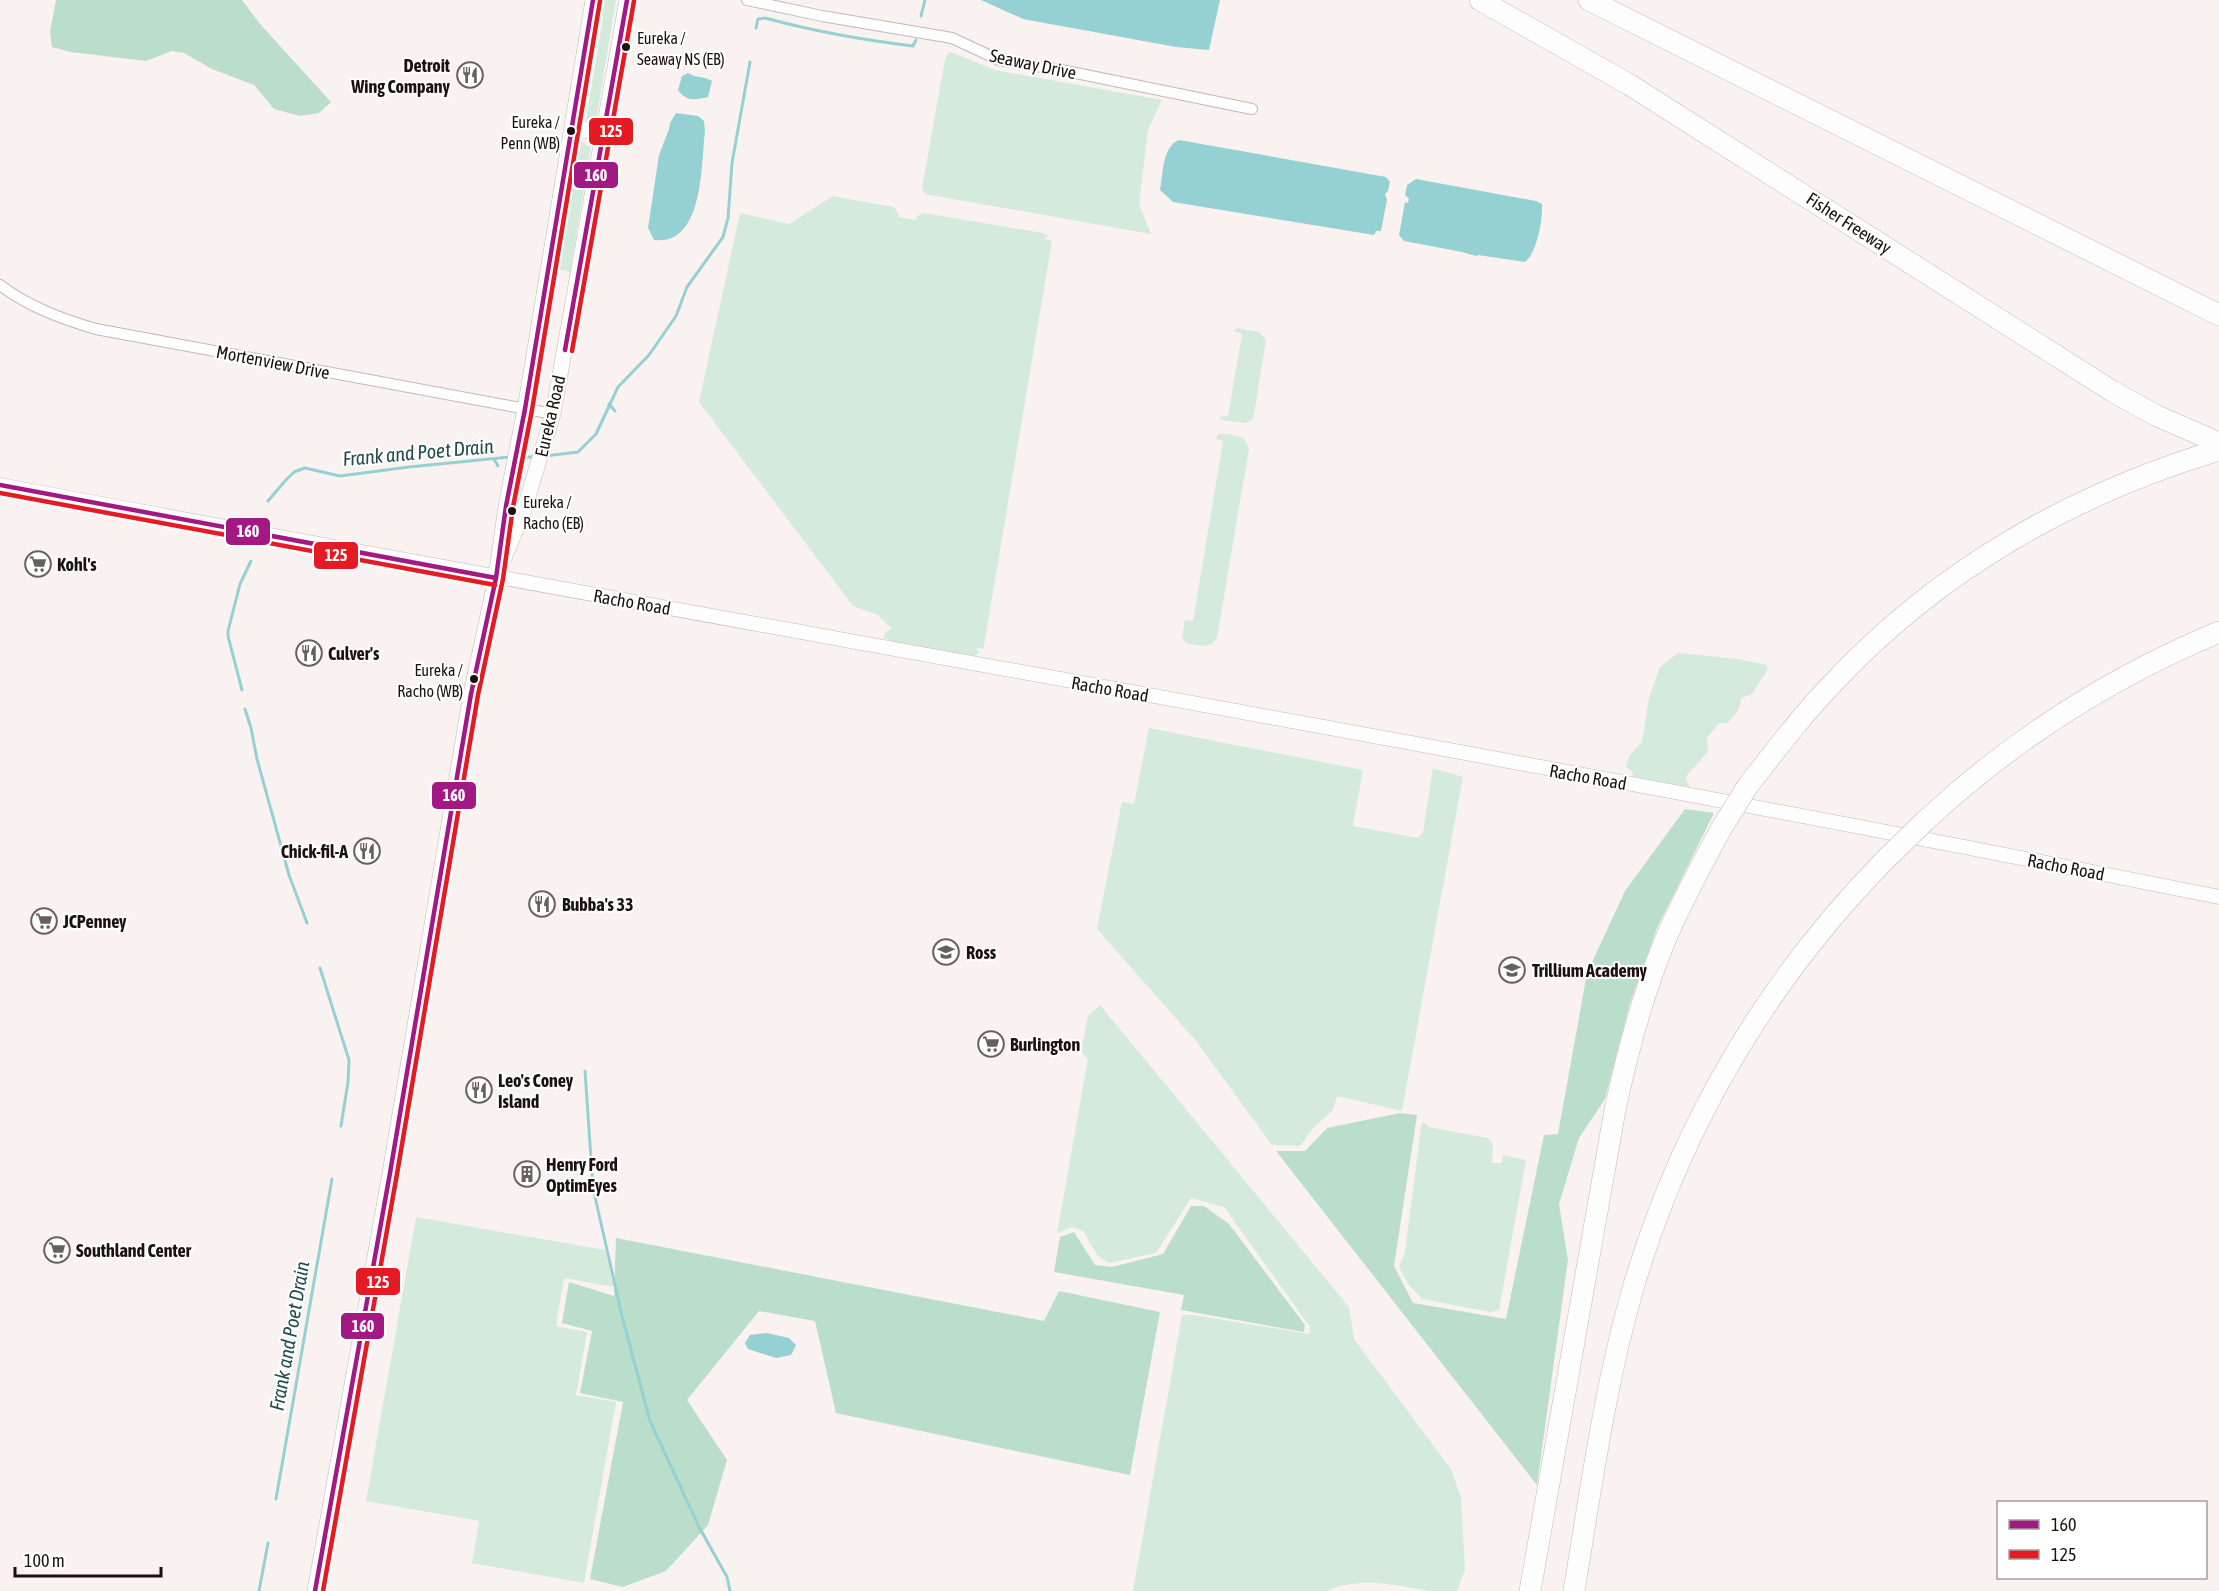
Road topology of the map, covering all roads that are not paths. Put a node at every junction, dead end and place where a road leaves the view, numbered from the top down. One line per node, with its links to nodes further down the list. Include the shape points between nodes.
1 (593, 0): 7 (main road, Eureka Road)
2 (627, 0): 8 (main road, Eureka Road)
3 (747, 0): 6 (street, Seaway Drive, via 952,38 999,60)
4 (1480, 0): 13 (highway, Fisher Freeway, via 1660,104 2112,391)
5 (1588, 0): 10 (highway)
6 (1252, 109)
7 (573, 117): 8 (main road, via 585,131); 11 (main road, Eureka Road)
8 (605, 125): 12 (main road, Eureka Road)
9 (0, 285): 11 (street, Mortenview Drive, via 53,315 96,329)
10 (2219, 315)
11 (525, 409): 12 (street, Mortenview Drive); 16 (main road, Eureka Road)
12 (554, 414): 16 (main road, Eureka Road, via 524,510)
13 (2219, 442)
14 (2219, 450): 19 (highway, bridge, via 2077,503 1951,579 1892,626 1834,681 1747,787 1721,828 1664,943 1630,1042)
15 (0, 485): 16 (street, Racho Road)
16 (496, 578): 18 (street, Racho Road, via 1882,830); 20 (main road, Eureka Road, via 471,694)
17 (2219, 633): 21 (highway, bridge, via 2159,660 2066,712 1976,776 1885,860 1832,916 1778,985 1725,1070 1681,1158 1647,1244 1611,1384)
18 (2219, 897)
19 (1532, 1582)
20 (315, 1591)
21 (1574, 1591)

